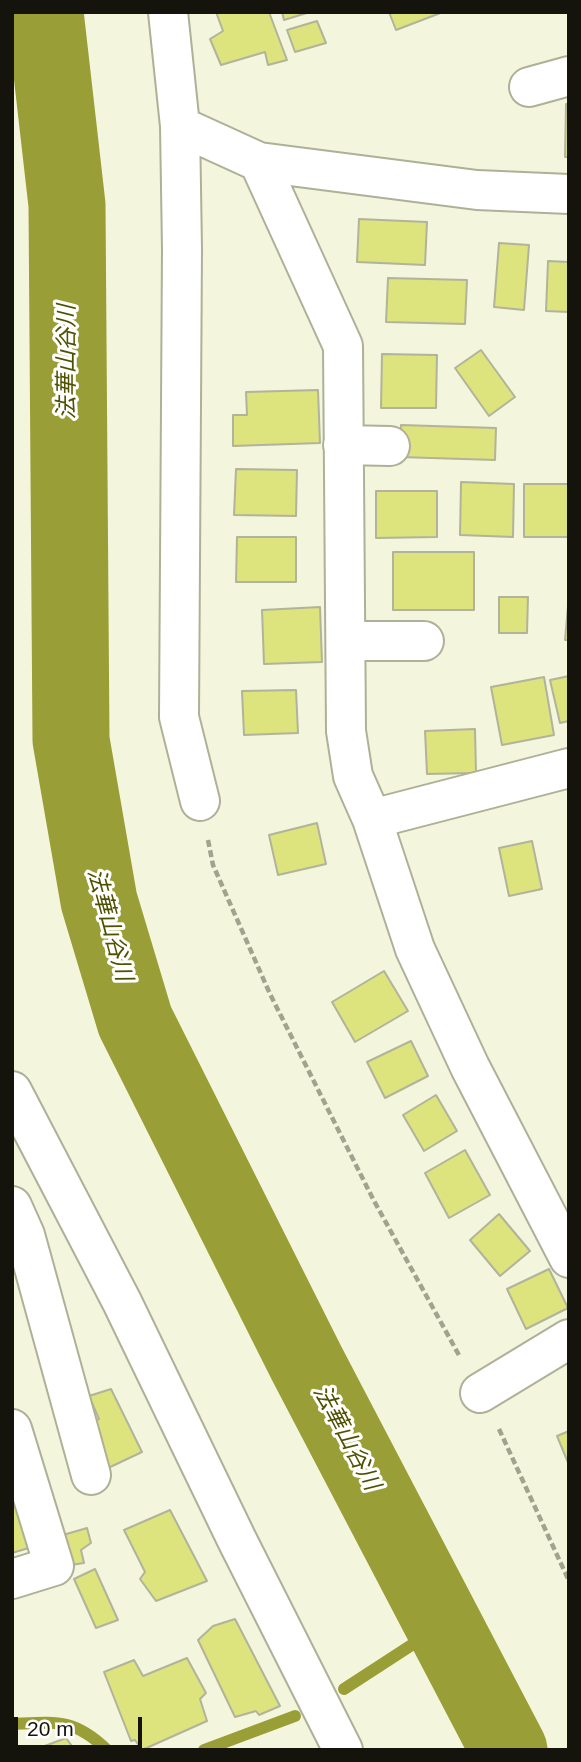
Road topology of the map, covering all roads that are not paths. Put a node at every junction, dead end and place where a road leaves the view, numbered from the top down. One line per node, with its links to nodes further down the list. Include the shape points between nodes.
1 (167, 12): 4 (street)
2 (569, 76): 3 (street)
3 (529, 87)
4 (180, 126): 5 (street); 12 (street, via 179,717)
5 (259, 162): 6 (street, via 477,190); 7 (street, via 343,346)
6 (569, 194)
7 (344, 445): 8 (street); 10 (street)
8 (390, 446)
9 (424, 640): 10 (street)
10 (346, 642): 13 (street, via 346,730 353,776)
11 (569, 768): 13 (street)
12 (200, 801)
13 (372, 820): 16 (street, via 415,949)
14 (12, 1091): 22 (street, via 122,1302)
15 (12, 1206): 20 (street, via 25,1236)
16 (569, 1258)
17 (569, 1339): 18 (street)
18 (480, 1393)
19 (12, 1429): 21 (street, via 54,1566)
20 (91, 1475)
21 (12, 1579)
22 (343, 1750)

